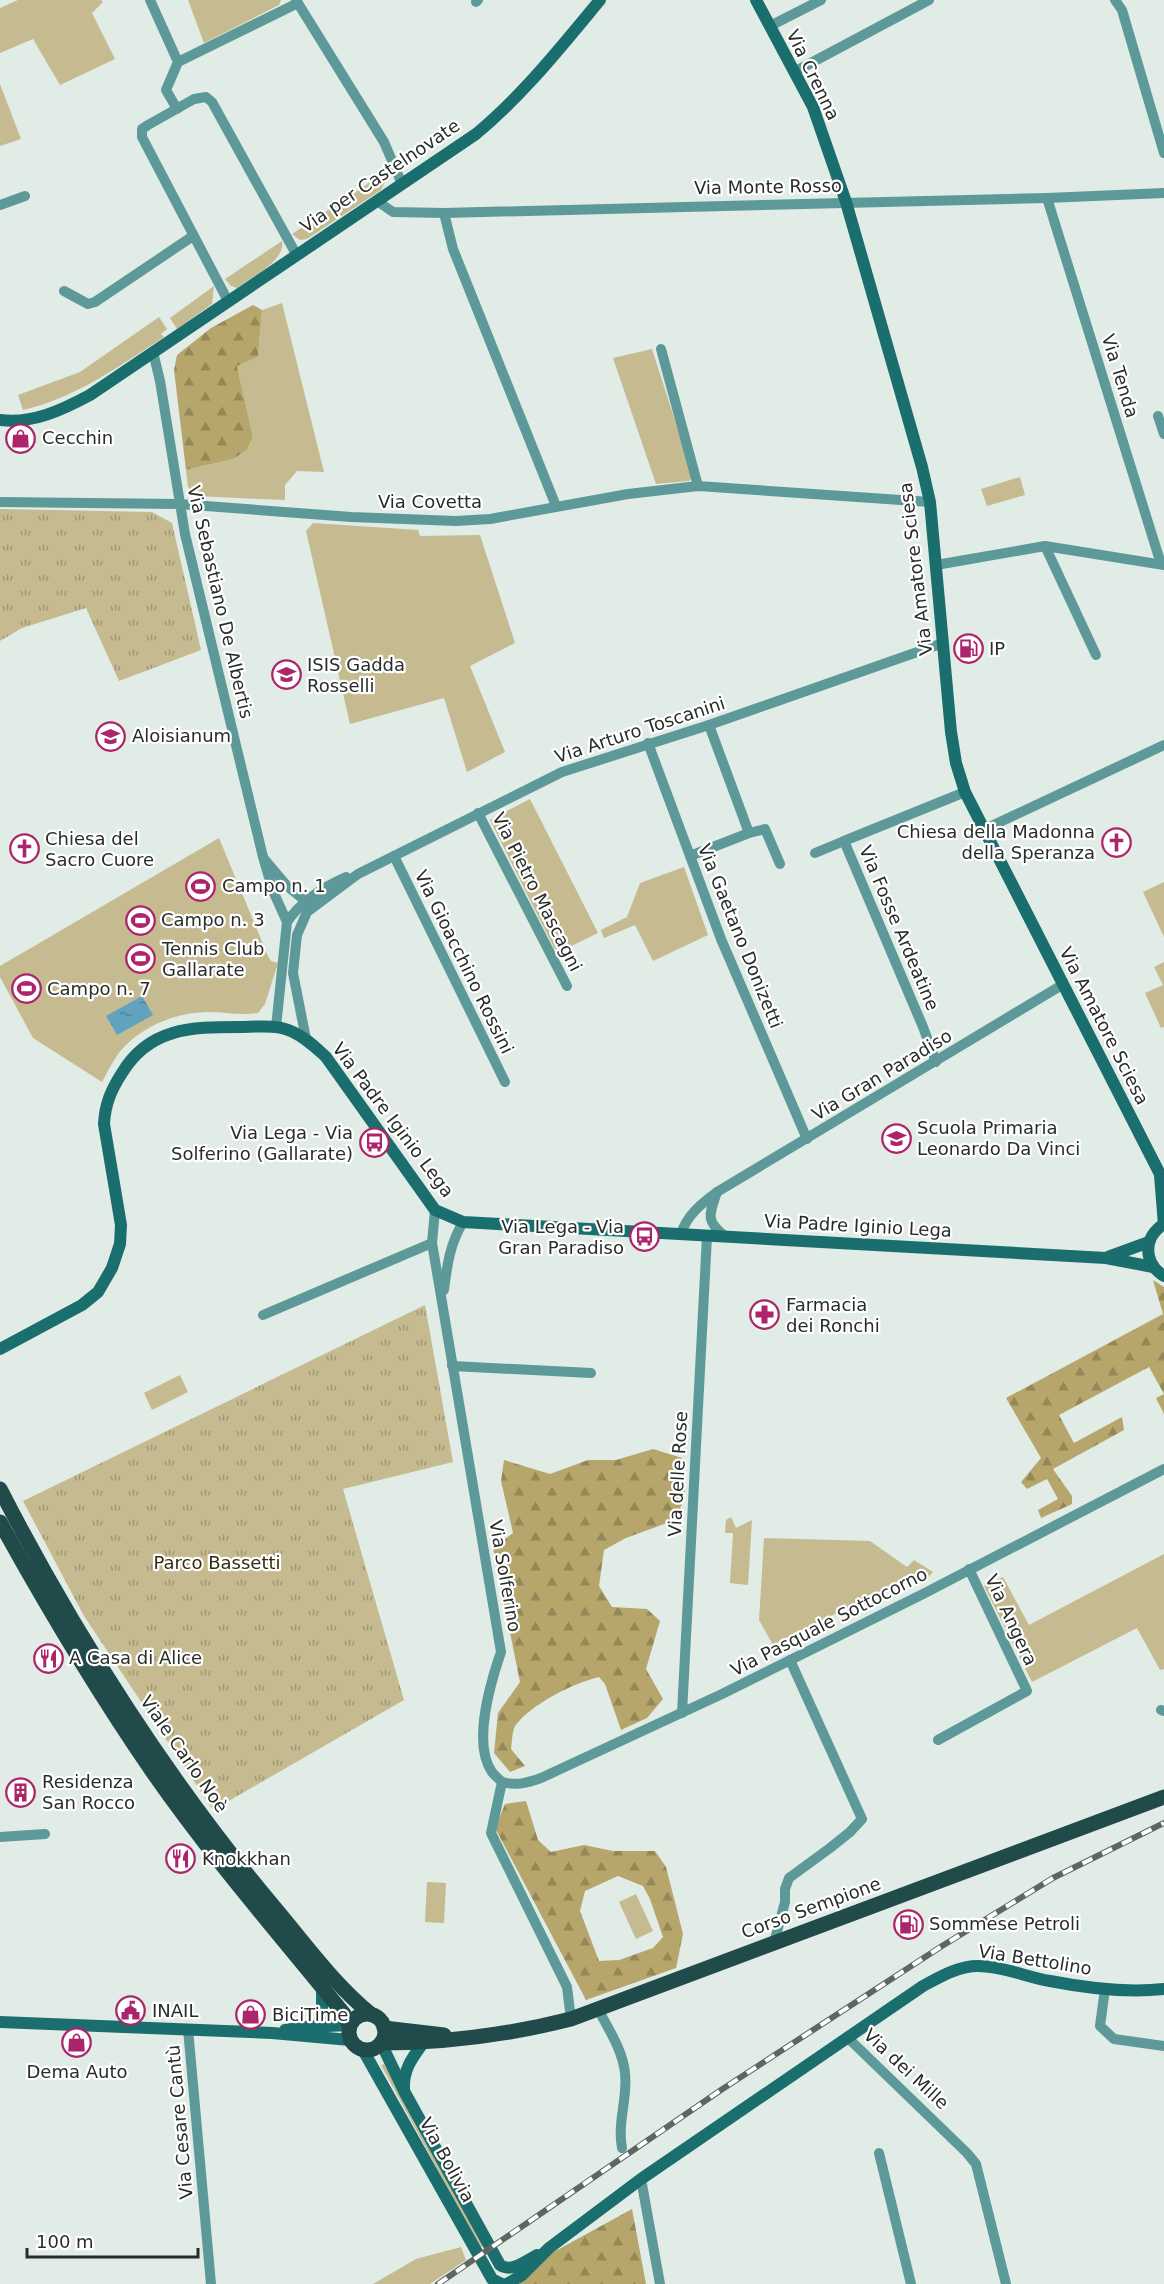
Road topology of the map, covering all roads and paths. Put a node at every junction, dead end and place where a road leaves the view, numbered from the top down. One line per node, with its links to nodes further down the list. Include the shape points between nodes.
1 (150, 0): 9 (street)
2 (600, 0): 13 (street, Via per Castelnovate, via 497,117)
3 (756, 0): 8 (street, Via Crenna)
4 (821, 0): 8 (street)
5 (929, 0): 10 (street)
6 (1115, 0): 12 (street, via 1122,10)
7 (297, 2): 9 (street); 13 (street, via 384,142)
8 (770, 26): 10 (street, Via Crenna)
9 (178, 62): 11 (street, via 166,90)
10 (794, 72): 18 (street, Via Crenna, via 813,107)
11 (177, 109): 21 (street, via 142,129 141,134); 22 (street, via 201,97 212,102)
12 (1164, 153)
13 (402, 184): 17 (street, Via per Castelnovate)
14 (1164, 193): 16 (street, Via Monte Rosso)
15 (25, 196): 19 (street)
16 (1047, 198): 18 (street, Via Monte Rosso); 37 (street, Via Tenda)
17 (377, 201): 20 (street, Via Monte Rosso, via 393,212); 22 (street, Via per Castelnovate)
18 (846, 202): 20 (street, Via Monte Rosso); 32 (street, Via Amatore Sciesa)
19 (0, 205)
20 (444, 213): 34 (street, via 453,249)
21 (194, 236): 23 (street, via 95,302 88,304); 24 (street)
22 (296, 254): 24 (street, Via per Castelnovate)
23 (64, 291)
24 (228, 300): 26 (street, Via per Castelnovate)
25 (661, 349): 30 (street)
26 (153, 352): 28 (street, Via per Castelnovate, via 61,410 30,419); 33 (street, Via Sebastiano De Albertis)
27 (1158, 416): 29 (street)
28 (0, 420)
29 (1164, 434)
30 (698, 486): 32 (street, Via Covetta); 34 (street, Via Covetta)
31 (0, 502): 33 (street, Via Covetta)
32 (930, 502): 36 (street, Via Amatore Sciesa)
33 (178, 504): 34 (street, Via Covetta, via 456,521 490,519); 51 (street, Via Sebastiano De Albertis)
34 (556, 506)
35 (1045, 546): 36 (street); 37 (street); 39 (street)
36 (936, 565): 38 (street, Via Amatore Sciesa)
37 (1163, 565)
38 (943, 643): 40 (street, Via Arturo Toscanini); 43 (street, Via Amatore Sciesa, via 951,732)
39 (1096, 655)
40 (709, 725): 41 (street, Via Arturo Toscanini); 46 (street)
41 (648, 743): 44 (street, Via Arturo Toscanini, via 562,772); 50 (street, Via Gaetano Donizetti)
42 (1164, 745): 45 (street)
43 (965, 792): 45 (street, Via Amatore Sciesa); 47 (street, Via Fosse Ardeatine)
44 (477, 813): 49 (street, Via Arturo Toscanini); 57 (street, Via Pietro Mascagni)
45 (983, 830): 56 (street, Via Amatore Sciesa)
46 (749, 833): 50 (street); 52 (street, via 765,829)
47 (844, 841): 48 (street, Via Fosse Ardeatine); 60 (street, Via Fosse Ardeatine)
48 (815, 853)
49 (394, 856): 54 (street, Via Arturo Toscanini, via 333,882); 61 (street, Via Gioacchino Rossini)
50 (690, 856): 62 (street, Via Gaetano Donizetti, via 721,939)
51 (263, 857): 53 (street, Via Sebastiano De Albertis); 54 (street, Via Sebastiano De Albertis)
52 (780, 864)
53 (279, 905): 54 (street); 55 (street, Via Sebastiano De Albertis)
54 (305, 907): 55 (street); 59 (street, via 293,973)
55 (287, 922): 58 (street)
56 (1062, 985): 60 (street, Via Gran Paradiso); 63 (street, Via Amatore Sciesa)
57 (567, 986)
58 (276, 1027): 59 (street, Via Padre Iginio Lega); 78 (street, Via Padre Iginio Lega, via 178,1030 148,1043 130,1060 111,1089 105,1108 104,1124 121,1225 112,1268 98,1292 82,1305)
59 (306, 1039): 65 (street, Via Padre Iginio Lega, via 326,1057)
60 (936, 1062): 62 (street, Via Gran Paradiso)
61 (505, 1082)
62 (807, 1139): 64 (street, Via Gran Paradiso)
63 (1162, 1178): 67 (street, Via Amatore Sciesa)
64 (717, 1192): 68 (street, Via Gran Paradiso, via 699,1205 684,1223); 70 (street, via 709,1217 714,1228)
65 (435, 1210): 66 (street, Via Padre Iginio Lega); 72 (street, Via Solferino)
66 (463, 1222): 68 (street, Via Padre Iginio Lega); 76 (street, Via Solferino, via 453,1238)
67 (1164, 1225): 71 (street)
68 (681, 1234): 69 (street, Via Padre Iginio Lega)
69 (706, 1236): 70 (street, Via Padre Iginio Lega); 86 (street, Via delle Rose)
70 (726, 1237): 73 (street, Via Padre Iginio Lega)
71 (1149, 1242): 73 (street, Via Padre Iginio Lega); 74 (street)
72 (432, 1243): 76 (street, Via Solferino); 77 (street)
73 (1106, 1258): 74 (street, Via Padre Iginio Lega)
74 (1153, 1267): 75 (street)
75 (1164, 1276)
76 (442, 1305): 79 (street, Via Solferino)
77 (263, 1315)
78 (0, 1349)
79 (452, 1366): 80 (street); 88 (street, Via Solferino, via 501,1652 486,1702 483,1733 491,1771)
80 (591, 1373)
81 (1164, 1469): 84 (street, Via Pasquale Sottocorno)
82 (0, 1489): 97 (main road, Viale Carlo Noè, via 93,1655 200,1813 306,1946)
83 (0, 1522): 93 (main road, Viale Carlo Noè, via 153,1772 226,1871)
84 (969, 1569): 85 (street, Via Pasquale Sottocorno); 87 (street, Via Angera, via 1027,1691)
85 (790, 1660): 86 (street, Via Pasquale Sottocorno); 92 (street, via 861,1819 844,1837 789,1878)
86 (682, 1713): 88 (street, Via Pasquale Sottocorno, via 541,1778 525,1784)
87 (938, 1740)
88 (502, 1782): 98 (street, via 491,1833 567,1987)
89 (1164, 1797): 92 (main road, Corso Sempione)
90 (45, 1834): 91 (street)
91 (0, 1838)
92 (774, 1943): 96 (main road, Corso Sempione)
93 (322, 1987): 100 (street); 103 (main road, Viale Carlo Noè, via 344,2014)
94 (1105, 1989): 95 (street, Via Bettolino); 106 (street, Via Bettolino, via 991,1967 965,1968 923,1986); 109 (street, via 1100,2026 1114,2039)
95 (1164, 1989)
96 (598, 2009): 98 (main road, Corso Sempione); 112 (street, via 625,2073)
97 (372, 2015): 101 (main road); 103 (main road, via 356,2018)
98 (570, 2019): 105 (main road, Corso Sempione)
99 (0, 2022): 102 (street)
100 (318, 2026): 103 (street); 104 (street)
101 (384, 2028): 105 (main road, Corso Sempione); 107 (main road)
102 (188, 2029): 104 (street); 116 (street, Via Cesare Cantù)
103 (350, 2032): 104 (street); 110 (main road, via 357,2048)
104 (272, 2033)
105 (468, 2038): 108 (main road, Corso Sempione)
106 (848, 2038): 114 (street, Via dei Mille); 121 (street, Via dei Mille, via 976,2164)
107 (381, 2043): 108 (main road, Corso Sempione); 110 (main road); 111 (street, Via Bolivia)
108 (423, 2043): 111 (street, via 408,2065)
109 (1164, 2046)
110 (363, 2050): 117 (street, Via Bolivia, via 492,2278)
111 (404, 2091): 115 (street, Via Bolivia, via 500,2265 510,2268)
112 (622, 2148)
113 (879, 2153): 120 (street)
114 (641, 2179): 115 (street, Via Bolivia); 119 (street)
115 (549, 2248): 118 (street, Via Bolivia)
116 (211, 2284)
117 (502, 2284)
118 (507, 2284)
119 (660, 2284)
120 (911, 2284)
121 (1006, 2284)

